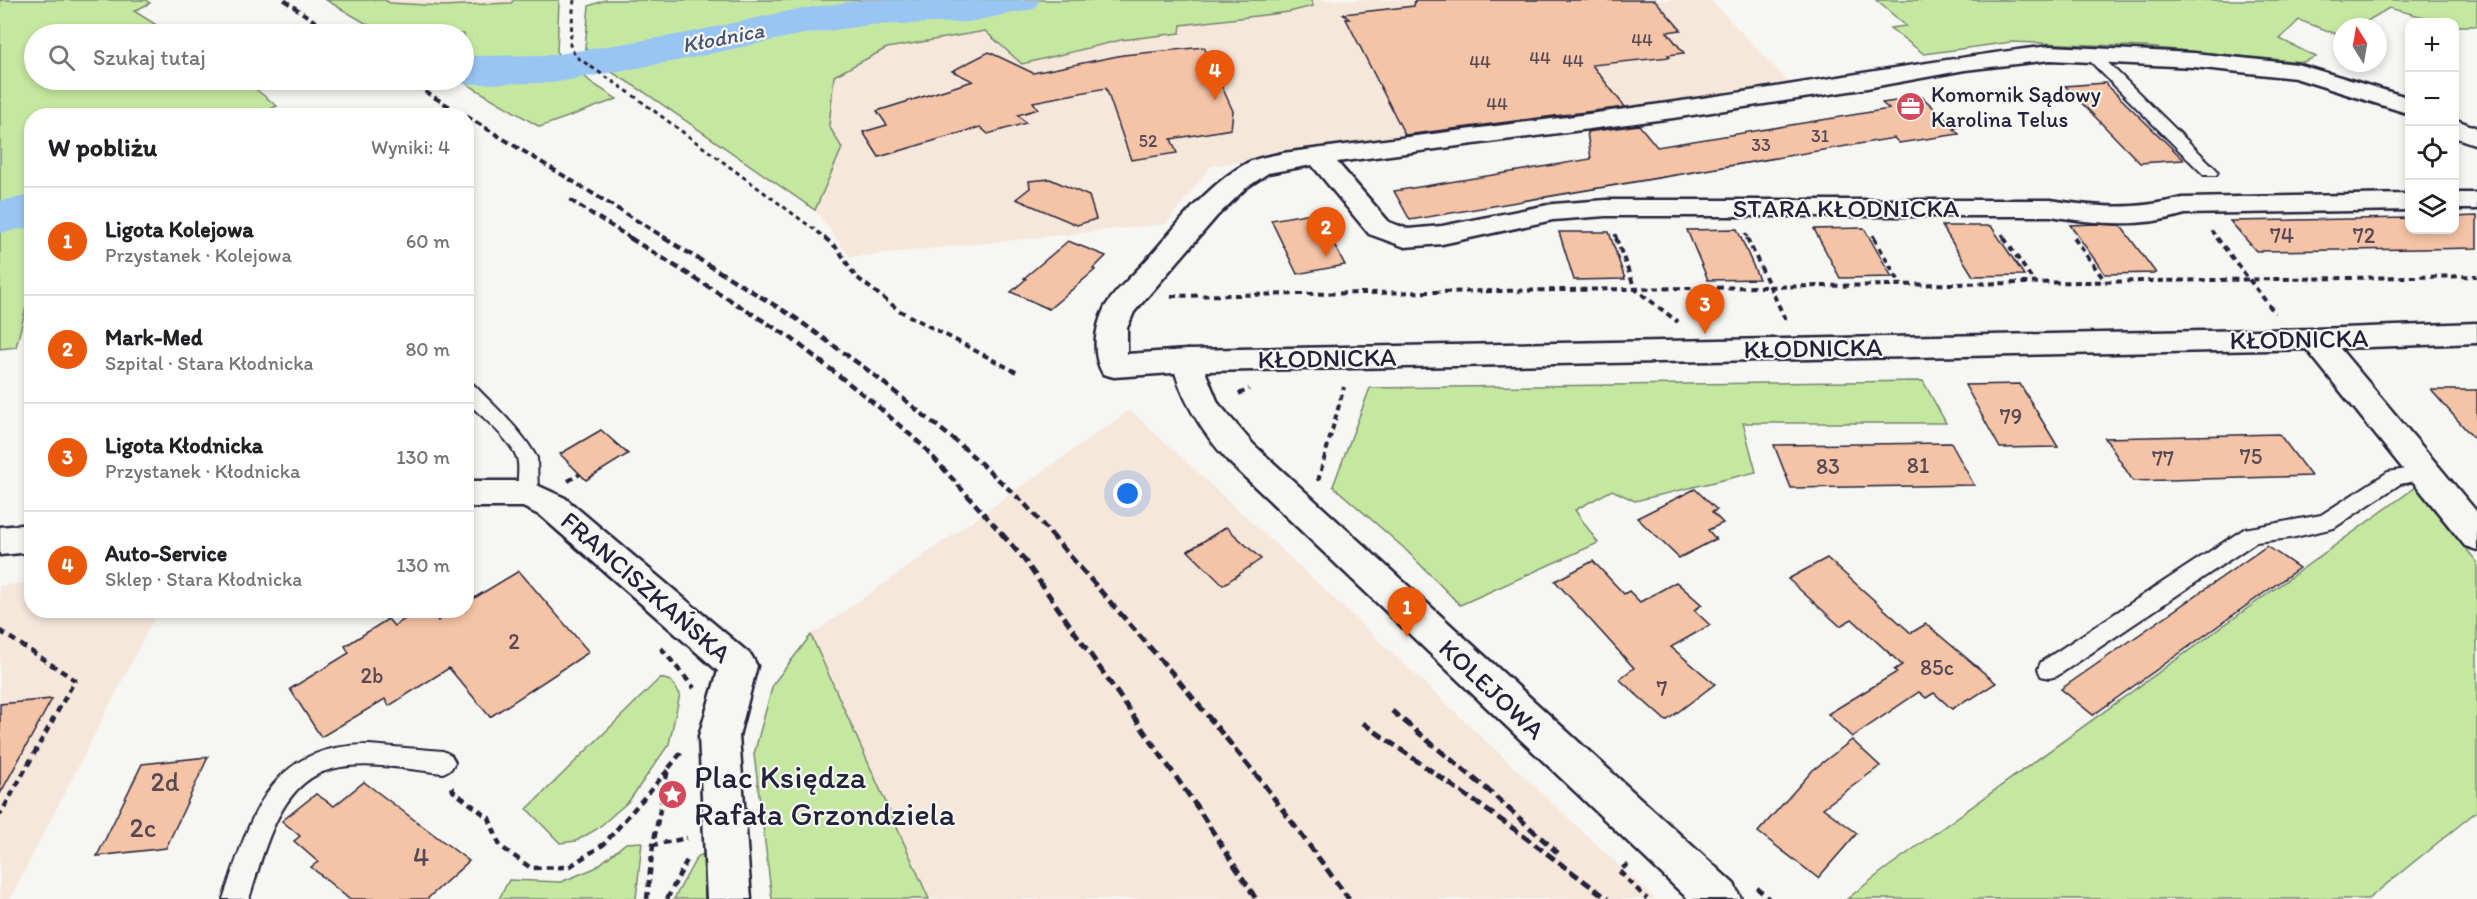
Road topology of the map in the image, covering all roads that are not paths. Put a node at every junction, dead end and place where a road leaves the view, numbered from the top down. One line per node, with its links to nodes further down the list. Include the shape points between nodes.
1 (2092, 55): 2 (street, via 2297,71); 5 (street, via 2026,55 1856,84); 6 (lane)
2 (2405, 105)
3 (2459, 129): 4 (street)
4 (2477, 136)
5 (1319, 156): 9 (street, STARA KŁODNICKA, via 1379,228 1405,238 1442,235 1553,212 1605,208 2052,209 2091,216 2130,216 2192,206); 12 (street, KŁODNICKA, via 1259,167 1236,182 1120,308 1111,350 1114,366)
6 (2210, 172)
7 (2459, 201): 8 (street)
8 (2477, 201)
9 (2405, 202)
10 (2477, 333): 11 (street, KŁODNICKA)
11 (2315, 339): 12 (street, KŁODNICKA); 14 (street)
12 (1187, 361): 24 (street, KOLEJOWA, via 1197,395 1226,439)
13 (474, 397): 16 (lane, via 516,440 527,458)
14 (2425, 473): 17 (street); 20 (lane, via 2395,477 2326,522 2251,535)
15 (474, 494): 16 (street, FRANCISZKAŃSKA)
16 (528, 494): 23 (street, FRANCISZKAŃSKA, via 554,507 738,666 719,736)
17 (2477, 536)
18 (24, 539): 19 (street)
19 (0, 541)
20 (2049, 669)
21 (443, 762): 22 (lane, via 349,756 327,759 303,769 286,785 268,813)
22 (236, 899)
23 (729, 899)
24 (1719, 899)

